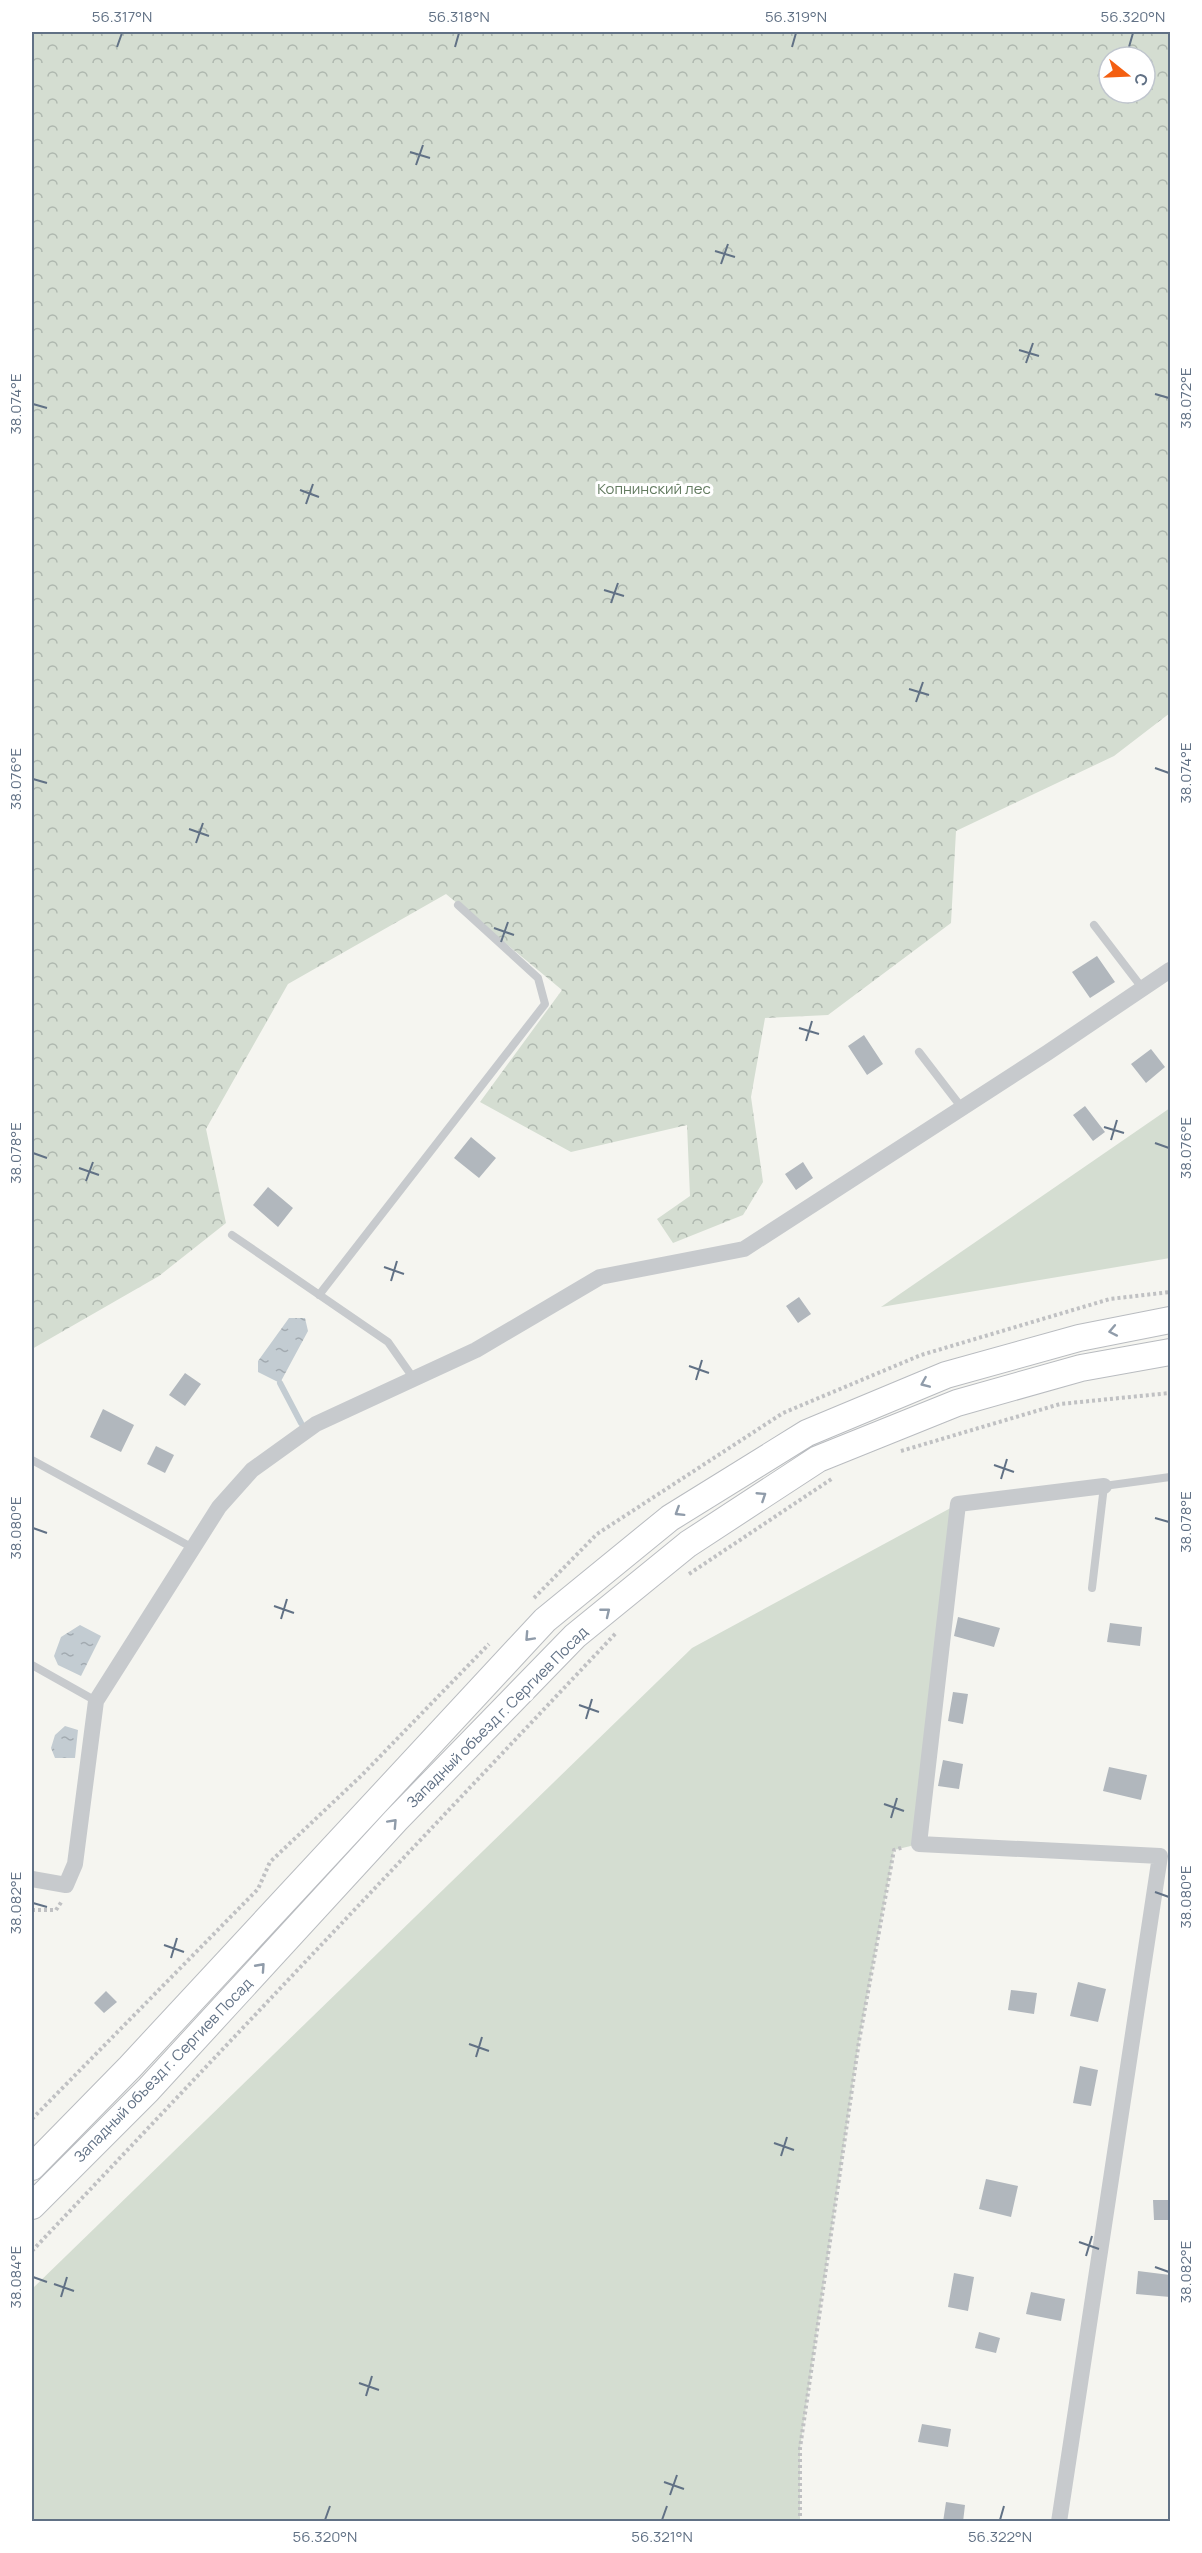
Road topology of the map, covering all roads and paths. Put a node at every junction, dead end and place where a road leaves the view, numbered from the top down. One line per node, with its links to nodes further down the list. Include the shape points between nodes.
1 (458, 905): 8 (lane, via 538,978 545,1004)
2 (1094, 925): 4 (lane)
3 (1170, 970): 4 (street)
4 (1143, 989): 6 (street)
5 (919, 1052): 6 (lane)
6 (962, 1108): 11 (street, via 744,1249 600,1277 476,1350)
7 (232, 1235): 8 (lane)
8 (319, 1295): 11 (lane, via 388,1342)
9 (1170, 1320): 30 (main road, Западный объезд г. Сергиев Посад, one-way to 30, via 1079,1338 946,1375 807,1432 670,1518 545,1620 130,2067)
10 (1170, 1352): 31 (main road, Западный объезд г. Сергиев Посад, one-way to 10, via 148,2090 396,1820 575,1636 688,1544 818,1459 957,1403 1081,1368)
11 (414, 1378): 18 (street, via 316,1424 252,1470 219,1507)
12 (1170, 1393): 13 (path, via 1060,1404)
13 (895, 1453)
14 (32, 1460): 18 (lane)
15 (841, 1473): 19 (path)
16 (1170, 1477): 17 (lane)
17 (1104, 1486): 20 (lane); 24 (street, via 958,1504)
18 (193, 1548): 23 (street)
19 (683, 1578)
20 (1092, 1588)
21 (619, 1630): 32 (path)
22 (32, 1665): 23 (lane)
23 (96, 1701): 26 (street, via 75,1864)
24 (919, 1844): 33 (path, via 894,1850 859,2041 800,2448); 34 (street, via 1160,1856)
25 (32, 1879): 26 (street)
26 (66, 1885): 27 (path, via 65,1896 56,1910)
27 (32, 1910)
28 (137, 2011): 29 (path)
29 (32, 2119)
30 (32, 2167)
31 (32, 2206)
32 (32, 2251)
33 (800, 2522)
34 (1059, 2522)

